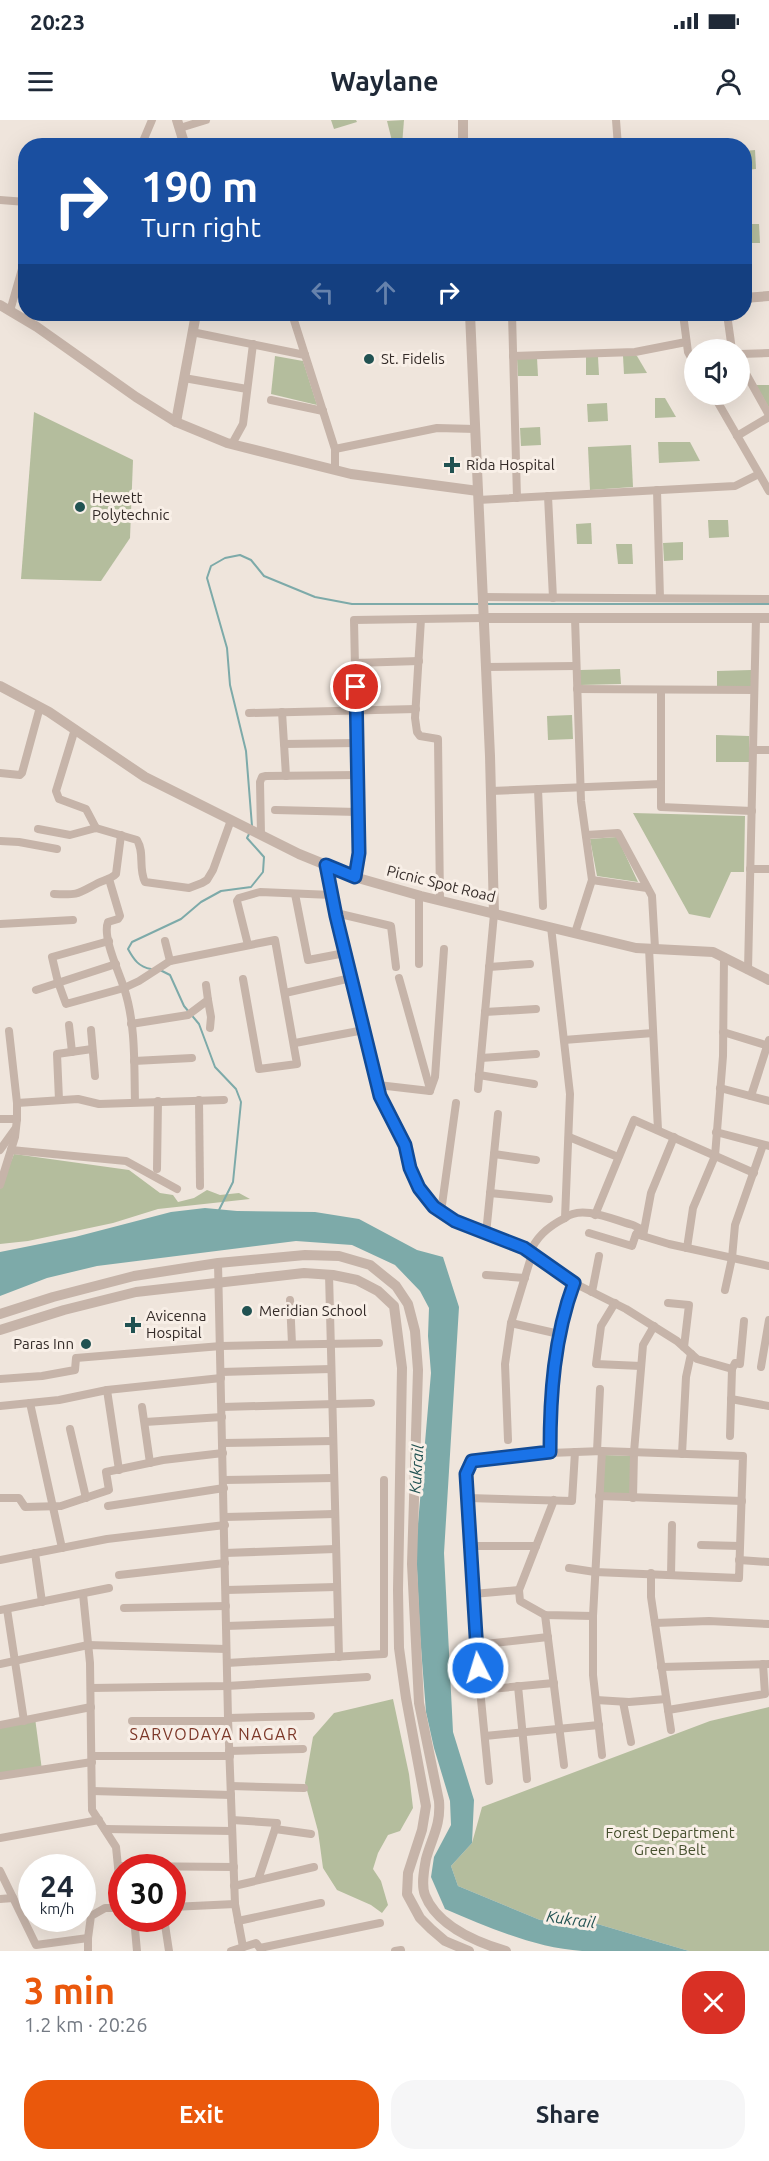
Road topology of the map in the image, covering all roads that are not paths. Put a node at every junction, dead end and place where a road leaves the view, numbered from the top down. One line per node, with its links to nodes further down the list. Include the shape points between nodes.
1 (152, 120): 6 (street)
2 (206, 120): 5 (street)
3 (463, 120): 7 (street)
4 (616, 120): 8 (street)
5 (179, 124)
6 (144, 138)
7 (464, 138)
8 (617, 138)
9 (0, 200): 10 (street)
10 (18, 201)
11 (18, 283): 15 (street)
12 (769, 296): 13 (street)
13 (752, 297)
14 (0, 305): 15 (street)
15 (10, 311): 16 (street)
16 (18, 316)
17 (27, 321): 40 (street)
18 (194, 321): 24 (street)
19 (294, 321): 31 (street)
20 (470, 321): 41 (street)
21 (512, 321): 32 (street)
22 (684, 321): 25 (street)
23 (728, 321): 26 (street)
24 (192, 332): 28 (street); 33 (street)
25 (686, 339)
26 (730, 339)
27 (684, 342): 32 (street, via 635,352)
28 (253, 345): 31 (street); 35 (street)
29 (769, 353): 30 (street)
30 (750, 354)
31 (305, 355): 38 (street)
32 (513, 356): 51 (street)
33 (184, 378): 35 (street); 40 (street)
34 (750, 381): 39 (street)
35 (247, 388): 43 (street, via 243,424)
36 (271, 400): 38 (street)
37 (719, 405): 42 (street)
38 (323, 411): 44 (street)
39 (769, 414): 42 (street)
40 (176, 422): 43 (street)
41 (475, 429): 44 (street, via 437,428); 49 (street)
42 (737, 436): 46 (street)
43 (232, 444): 45 (street)
44 (335, 448): 45 (street)
45 (335, 470): 49 (street)
46 (759, 474): 47 (street, via 735,486); 48 (street)
47 (657, 490): 50 (street); 53 (street)
48 (769, 491)
49 (478, 496): 51 (street); 55 (street)
50 (548, 496): 51 (street); 52 (street)
51 (517, 498)
52 (553, 598): 53 (street); 55 (street)
53 (660, 598): 54 (street)
54 (769, 599)
55 (483, 606): 56 (street); 59 (street); 63 (street)
56 (575, 618): 57 (street); 62 (street)
57 (756, 618): 58 (street); 67 (street)
58 (769, 618)
59 (422, 619): 60 (street); 61 (street, via 354,620)
60 (419, 661): 61 (street); 69 (street)
61 (355, 663): 70 (street)
62 (576, 666): 63 (street); 65 (street)
63 (486, 667): 84 (street)
64 (0, 686): 68 (street, Picnic Spot Road)
65 (576, 689): 66 (street); 82 (street)
66 (661, 690): 67 (street); 81 (street)
67 (754, 690): 76 (street)
68 (40, 707): 73 (street, Picnic Spot Road); 78 (street, via 21,774)
69 (416, 709): 70 (street); 107 (street, via 417,732 438,739)
70 (356, 710): 71 (street); 74 (street)
71 (282, 712): 72 (street); 75 (street)
72 (249, 713)
73 (75, 729): 88 (street, Picnic Spot Road, via 145,777); 89 (street, via 56,796 86,809)
74 (357, 743): 75 (street); 79 (street)
75 (284, 744): 80 (street)
76 (753, 750): 77 (street); 86 (street)
77 (769, 750)
78 (0, 773)
79 (357, 775): 80 (street); 87 (street)
80 (286, 776): 91 (street, via 266,776 261,780)
81 (661, 784): 82 (street); 86 (street, via 661,807)
82 (581, 787): 83 (street); 93 (street)
83 (538, 789): 84 (street); 108 (street)
84 (491, 791): 110 (street)
85 (275, 810): 87 (street)
86 (752, 811): 97 (street)
87 (358, 812): 99 (street)
88 (231, 820): 91 (street, Picnic Spot Road); 92 (street, via 207,880 189,888 145,882 140,845)
89 (96, 828): 90 (street, via 70,835); 92 (street)
90 (38, 829)
91 (258, 834): 96 (street, Picnic Spot Road)
92 (121, 835): 100 (street, via 116,874)
93 (586, 835): 101 (street); 102 (street, via 618,833)
94 (0, 841): 95 (street)
95 (57, 849)
96 (326, 865): 99 (street, Picnic Spot Road); 106 (street)
97 (750, 869): 98 (street); 128 (street)
98 (769, 869)
99 (355, 877): 105 (street, Picnic Spot Road)
100 (109, 879): 103 (street, via 83,893); 115 (street, via 120,916 107,923)
101 (592, 880): 102 (street); 114 (street)
102 (647, 888): 118 (street, via 652,896)
103 (54, 894)
104 (295, 894): 106 (street); 117 (street, via 260,892 238,899); 120 (street, via 308,960)
105 (419, 895): 107 (street, Picnic Spot Road); 124 (street)
106 (332, 896): 109 (street)
107 (440, 900): 110 (street, Picnic Spot Road)
108 (543, 906)
109 (336, 913): 120 (street); 126 (street, via 391,926)
110 (494, 914): 113 (street, Picnic Spot Road); 127 (street)
111 (74, 920): 112 (street)
112 (0, 924)
113 (551, 927): 114 (street, Picnic Spot Road); 149 (street)
114 (575, 933): 118 (street, Picnic Spot Road, via 636,948)
115 (109, 941): 123 (street); 133 (street, via 52,957)
116 (165, 941): 122 (street)
117 (248, 945): 122 (street); 137 (street, via 276,942)
118 (652, 948): 121 (street, Picnic Spot Road, via 695,949); 148 (street)
119 (444, 949): 164 (street, via 435,1077)
120 (345, 953): 129 (street)
121 (724, 957): 128 (street, Picnic Spot Road); 147 (street)
122 (170, 961): 135 (street)
123 (116, 964): 133 (street); 135 (street)
124 (419, 964)
125 (530, 964): 127 (street)
126 (396, 967)
127 (489, 967): 140 (street)
128 (748, 970): 132 (street, Picnic Spot Road)
129 (351, 978): 137 (street); 145 (street)
130 (399, 978): 164 (street)
131 (243, 980): 150 (street, via 259,1069 297,1064)
132 (769, 980)
133 (58, 982): 135 (street, via 66,1004); 136 (street)
134 (206, 985): 138 (street)
135 (124, 988): 141 (street)
136 (36, 990)
137 (285, 993): 150 (street)
138 (208, 1000): 141 (street, via 188,1015); 143 (street)
139 (536, 1009): 140 (street)
140 (485, 1012): 156 (street)
141 (131, 1024): 157 (street)
142 (69, 1025): 153 (street)
143 (210, 1028)
144 (91, 1030): 152 (street)
145 (364, 1030): 150 (street); 161 (street)
146 (9, 1031): 172 (street)
147 (723, 1032): 151 (street); 162 (street)
148 (653, 1033): 149 (street); 178 (street)
149 (564, 1040): 180 (street, via 570,1094)
150 (295, 1043)
151 (768, 1044): 165 (street)
152 (92, 1049): 153 (street); 159 (street)
153 (72, 1052): 166 (street, via 57,1054)
154 (536, 1054): 156 (street)
155 (192, 1058): 157 (street)
156 (481, 1058): 158 (street)
157 (134, 1061): 171 (street)
158 (479, 1075): 160 (street); 163 (street)
159 (95, 1076)
160 (534, 1084)
161 (378, 1085): 164 (street); 196 (street, via 419,1188)
162 (720, 1088): 165 (street); 179 (street)
163 (478, 1089)
164 (430, 1091)
165 (751, 1096): 170 (street)
166 (59, 1100): 171 (street); 172 (street)
167 (199, 1100): 168 (street); 169 (street); 192 (street)
168 (224, 1100)
169 (158, 1101): 171 (street); 189 (street)
170 (769, 1101)
171 (135, 1102)
172 (17, 1103): 176 (street)
173 (456, 1103): 196 (street)
174 (498, 1114): 185 (street)
175 (0, 1119): 176 (street)
176 (17, 1119): 177 (street)
177 (15, 1128): 183 (street); 184 (street)
178 (658, 1130): 181 (street); 187 (street, via 634,1120)
179 (716, 1132): 182 (street); 186 (street)
180 (569, 1137): 187 (street); 198 (street)
181 (674, 1137): 186 (street); 201 (street, via 651,1192)
182 (766, 1146): 190 (street)
183 (0, 1150)
184 (11, 1150): 191 (street); 193 (street, via 126,1161)
185 (494, 1154): 188 (street); 194 (street)
186 (715, 1156): 190 (street); 202 (street, via 693,1208)
187 (618, 1157): 197 (street)
188 (536, 1160)
189 (157, 1169)
190 (754, 1173): 205 (street, via 735,1225)
191 (0, 1185)
192 (200, 1186)
193 (177, 1189)
194 (490, 1193): 195 (street); 200 (street)
195 (549, 1199)
196 (441, 1212): 200 (street)
197 (596, 1215): 198 (street, via 581,1211); 201 (street, via 639,1228)
198 (566, 1218): 203 (street, via 551,1225 534,1242)
199 (589, 1233): 201 (street, via 632,1246 636,1234)
200 (486, 1234): 203 (street)
201 (640, 1235): 202 (street)
202 (687, 1248): 205 (street)
203 (531, 1254): 210 (street); 212 (street)
204 (599, 1256): 214 (street)
205 (732, 1258): 207 (street); 213 (street)
206 (218, 1263): 211 (street); 218 (street, via 134,1276); 387 (street, via 339,1256 370,1265 396,1286 408,1304 418,1370 412,1564 419,1703 440,1817 423,1875 424,1893 434,1911 455,1928)
207 (769, 1266)
208 (329, 1274): 211 (street); 225 (street); 386 (street, via 357,1280 378,1291 394,1306 402,1368 399,1648 426,1806 408,1873 407,1894 431,1929 445,1941)
209 (486, 1275): 210 (street)
210 (525, 1278): 221 (street)
211 (219, 1282): 223 (street, via 136,1292); 228 (street)
212 (574, 1283): 214 (street); 224 (street)
213 (725, 1290)
214 (592, 1292): 216 (street)
215 (290, 1300): 227 (street)
216 (615, 1303): 222 (street); 231 (street, via 601,1326 596,1364)
217 (668, 1303): 229 (street, via 689,1305)
218 (0, 1314)
219 (769, 1320): 232 (street)
220 (744, 1321): 234 (street, via 740,1364 735,1363)
221 (511, 1323): 224 (street); 251 (street, via 505,1364)
222 (654, 1326): 229 (street); 231 (street, via 643,1345)
223 (0, 1330)
224 (559, 1334): 255 (street)
225 (330, 1343): 226 (street); 227 (street); 233 (street)
226 (379, 1343)
227 (292, 1344): 228 (street)
228 (221, 1346): 235 (street); 236 (street, via 76,1358 75,1370)
229 (684, 1347): 230 (street)
230 (691, 1354): 234 (street); 259 (street)
231 (641, 1366): 257 (street)
232 (761, 1367)
233 (331, 1369): 235 (street); 242 (street)
234 (732, 1369): 239 (street)
235 (221, 1375): 238 (street); 246 (street)
236 (0, 1379)
237 (600, 1389): 254 (street)
238 (106, 1390): 240 (street); 261 (street)
239 (731, 1399): 244 (street); 250 (street)
240 (30, 1403): 243 (street); 273 (street)
241 (370, 1403): 242 (street)
242 (332, 1405): 246 (street); 252 (street)
243 (0, 1406)
244 (769, 1406)
245 (142, 1407): 248 (street)
246 (222, 1407): 247 (street)
247 (222, 1418): 248 (street); 253 (street)
248 (145, 1422): 260 (street)
249 (70, 1429): 267 (street)
250 (730, 1436)
251 (508, 1440)
252 (332, 1441): 253 (street); 262 (street)
253 (223, 1443): 258 (street)
254 (599, 1451): 256 (street); 257 (street); 265 (street)
255 (550, 1452): 256 (street); 268 (street, via 472,1461 466,1474)
256 (575, 1452): 270 (street, via 572,1501)
257 (634, 1452): 259 (street); 269 (street)
258 (223, 1453): 260 (street); 264 (street)
259 (682, 1454): 271 (street, via 743,1456)
260 (150, 1463): 261 (street)
261 (119, 1470): 267 (street, via 106,1472 109,1490)
262 (333, 1478): 264 (street); 274 (street)
263 (384, 1480): 314 (street, via 384,1654)
264 (224, 1484): 272 (street); 275 (street)
265 (599, 1496): 269 (street); 290 (street)
266 (0, 1498): 273 (street, via 19,1498 25,1507)
267 (86, 1498): 273 (street)
268 (468, 1498): 270 (street); 278 (street)
269 (633, 1498): 271 (street)
270 (554, 1500): 279 (street)
271 (742, 1502): 280 (street)
272 (108, 1506)
273 (53, 1507): 281 (street)
274 (334, 1514): 275 (street); 282 (street)
275 (225, 1521): 281 (street); 283 (street)
276 (672, 1525): 293 (street)
277 (701, 1545): 280 (street)
278 (470, 1546): 279 (street); 299 (street)
279 (536, 1546): 297 (street)
280 (740, 1546): 286 (street)
281 (62, 1548): 284 (street)
282 (335, 1550): 283 (street); 294 (street)
283 (225, 1552): 288 (street)
284 (35, 1553): 285 (street); 300 (street)
285 (0, 1560)
286 (740, 1560): 287 (street); 293 (street, via 739,1578)
287 (769, 1562)
288 (225, 1563): 292 (street); 296 (street)
289 (569, 1568): 290 (street)
290 (595, 1572): 291 (street); 305 (street)
291 (651, 1573): 293 (street); 307 (street)
292 (119, 1575)
293 (671, 1575)
294 (336, 1587): 296 (street); 306 (street)
295 (109, 1588): 298 (street)
296 (226, 1590): 301 (street)
297 (519, 1590): 299 (street); 304 (street, via 520,1601)
298 (83, 1594): 300 (street); 311 (street)
299 (473, 1594): 312 (street)
300 (42, 1602): 303 (street)
301 (226, 1605): 302 (street); 309 (street)
302 (124, 1608)
303 (4, 1610): 315 (street)
304 (545, 1615): 305 (street); 310 (street)
305 (593, 1616): 327 (street)
306 (338, 1622): 309 (street); 314 (street)
307 (655, 1623): 308 (street); 319 (street)
308 (769, 1624)
309 (226, 1626): 313 (street)
310 (548, 1637): 312 (street); 321 (street)
311 (88, 1645): 313 (street); 315 (street); 324 (street)
312 (476, 1645): 325 (street)
313 (226, 1649): 316 (street)
314 (339, 1657): 316 (street)
315 (15, 1661): 317 (street); 333 (street)
316 (226, 1663): 322 (street)
317 (0, 1664)
318 (766, 1664): 319 (street); 330 (street, via 765,1694)
319 (661, 1667): 326 (street)
320 (367, 1677): 322 (street)
321 (554, 1683): 323 (street); 337 (street)
322 (227, 1686): 324 (street); 332 (street)
323 (518, 1686): 325 (street); 339 (street)
324 (91, 1688): 329 (street)
325 (480, 1690): 340 (street)
326 (666, 1699): 328 (street); 330 (street)
327 (596, 1700): 328 (street); 336 (street)
328 (623, 1702): 341 (street)
329 (91, 1707): 333 (street); 345 (street)
330 (668, 1710): 338 (street)
331 (311, 1716): 332 (street)
332 (228, 1720): 334 (street); 343 (street)
333 (24, 1721): 335 (street)
334 (132, 1721)
335 (0, 1725)
336 (599, 1725): 337 (street); 344 (street)
337 (559, 1729): 339 (street); 346 (street)
338 (670, 1730)
339 (522, 1732): 340 (street); 348 (street)
340 (485, 1736): 349 (street)
341 (631, 1742)
342 (303, 1749): 343 (street)
343 (230, 1754): 345 (street); 350 (street)
344 (602, 1755)
345 (92, 1759): 347 (street); 352 (street)
346 (564, 1766)
347 (0, 1776)
348 (527, 1779)
349 (489, 1781)
350 (231, 1786): 351 (street); 353 (street)
351 (304, 1788)
352 (92, 1791): 353 (street); 354 (street, via 92,1810)
353 (231, 1795): 355 (street)
354 (99, 1820): 356 (street); 360 (street)
355 (232, 1820): 357 (street, via 277,1823); 358 (street)
356 (105, 1829): 358 (street); 361 (street)
357 (275, 1829): 359 (street); 366 (street)
358 (232, 1831): 363 (street)
359 (311, 1834)
360 (0, 1838)
361 (117, 1854)
362 (186, 1867): 363 (street)
363 (234, 1867): 367 (street)
364 (314, 1867): 366 (street)
365 (0, 1870): 368 (street)
366 (258, 1880): 367 (street)
367 (234, 1886): 371 (street)
368 (13, 1898): 369 (street); 380 (street)
369 (0, 1899)
370 (321, 1903): 374 (street)
371 (235, 1904): 372 (street); 374 (street)
372 (186, 1906)
373 (108, 1908): 378 (street, via 91,1916)
374 (238, 1921): 379 (street)
375 (380, 1923): 381 (street)
376 (135, 1932): 383 (street)
377 (166, 1932): 384 (street)
378 (88, 1938): 380 (street); 382 (street)
379 (243, 1947): 381 (street, via 256,1943); 385 (street)
380 (36, 1948)
381 (261, 1950)
382 (88, 1951)
383 (137, 1951)
384 (169, 1951)
385 (231, 1951)
386 (469, 1951)
387 (506, 1951)

